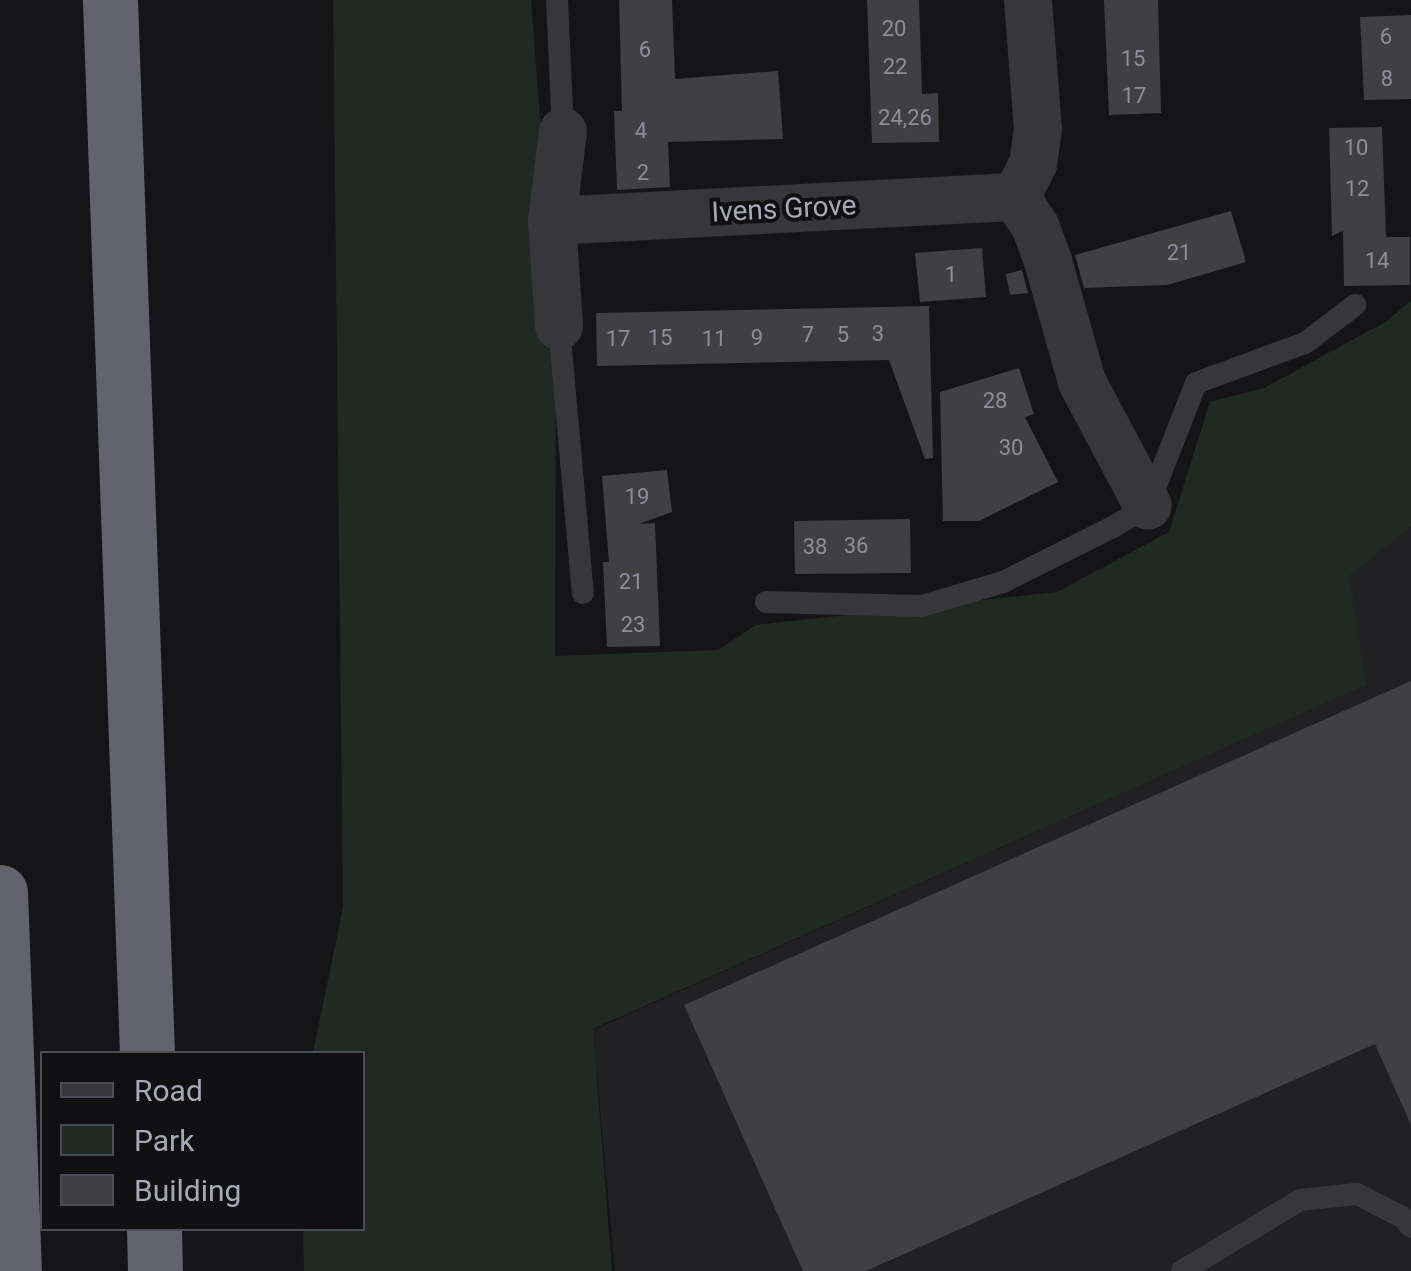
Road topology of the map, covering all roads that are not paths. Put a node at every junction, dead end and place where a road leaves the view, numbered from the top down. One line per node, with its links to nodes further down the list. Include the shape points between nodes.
1 (110, 0): 13 (highway)
2 (557, 0): 4 (lane)
3 (1028, 0): 5 (street, via 1038,130 1033,164)
4 (563, 132): 6 (street)
5 (1016, 197): 6 (street, Ivens Grove); 9 (street, via 1048,261 1082,382)
6 (552, 221): 8 (street)
7 (1355, 305): 9 (lane, via 1306,343 1196,382)
8 (559, 326): 10 (lane)
9 (1148, 506): 11 (lane, via 1003,582 922,606)
10 (583, 593)
11 (766, 602)
12 (0, 892): 16 (highway)
13 (148, 1051)
14 (1411, 1227): 18 (lane, via 1357,1194 1300,1200)
15 (154, 1231): 17 (highway)
16 (14, 1271)
17 (155, 1271)
18 (1182, 1271)

